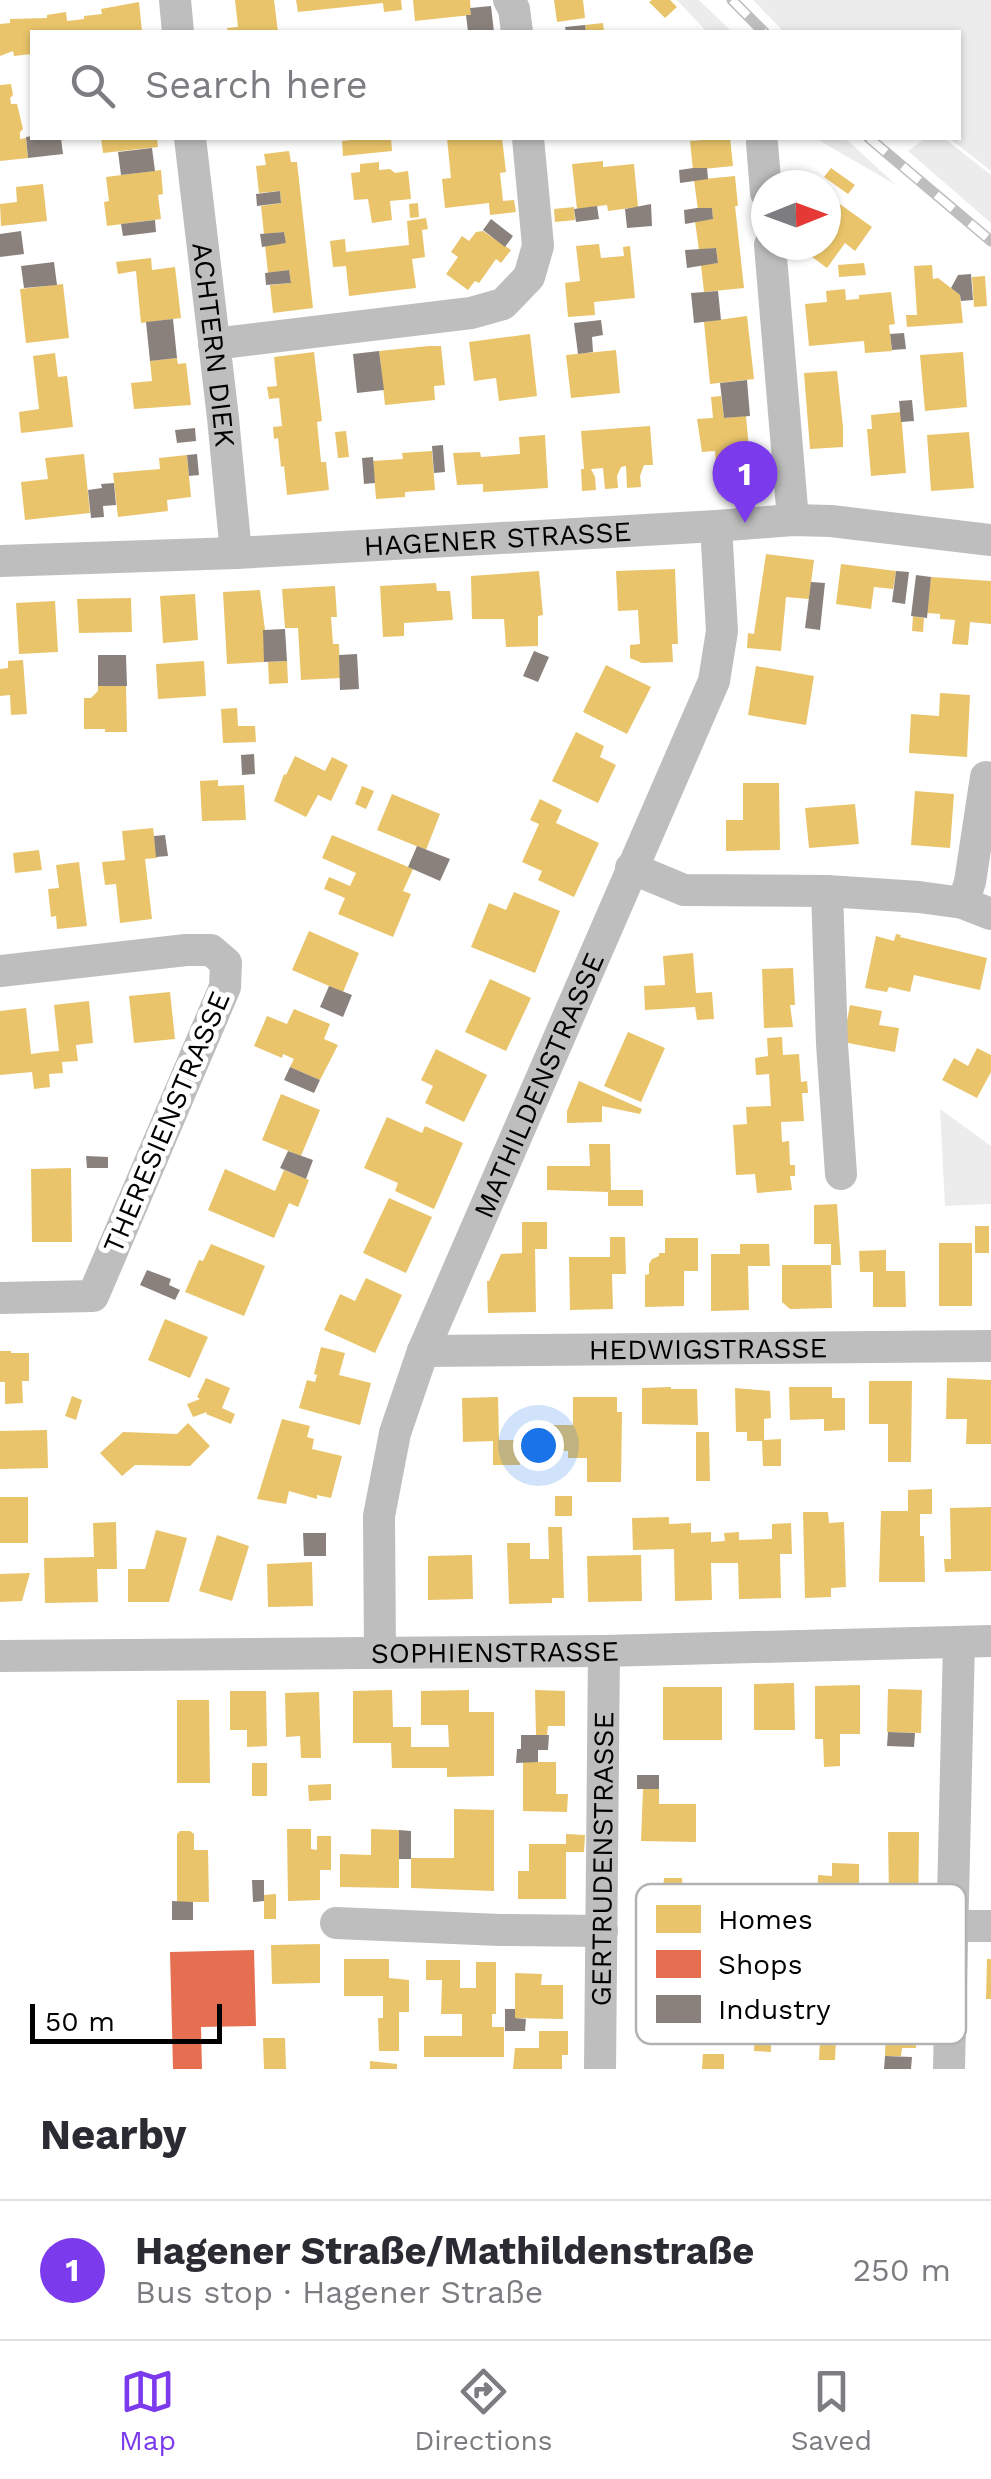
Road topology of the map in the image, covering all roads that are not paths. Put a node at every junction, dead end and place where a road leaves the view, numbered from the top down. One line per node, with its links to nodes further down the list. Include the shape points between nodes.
1 (174, 0): 3 (street)
2 (510, 0): 4 (street)
3 (178, 30)
4 (517, 30)
5 (190, 140): 10 (street, ACHTERN DIEK)
6 (528, 140): 10 (street, via 538,246 529,276 502,304)
7 (762, 143): 8 (street)
8 (764, 170)
9 (771, 260): 11 (street)
10 (214, 344): 14 (street, ACHTERN DIEK)
11 (793, 520): 12 (street, HAGENER STRASSE); 13 (street, HAGENER STRASSE)
12 (716, 526): 14 (street, HAGENER STRASSE); 17 (street, MATHILDENSTRASSE, via 722,631 714,681)
13 (991, 540)
14 (236, 553): 15 (street, HAGENER STRASSE)
15 (0, 561)
16 (986, 777): 19 (street, via 970,882)
17 (632, 868): 18 (street, via 684,890); 24 (street, MATHILDENSTRASSE)
18 (826, 891): 19 (street); 21 (street)
19 (977, 908)
20 (0, 971): 22 (street, THERESIENSTRASSE, via 186,950 211,950 226,963 225,987 93,1296)
21 (841, 1174)
22 (0, 1298)
23 (991, 1346): 24 (street, HEDWIGSTRASSE)
24 (423, 1351): 27 (street, MATHILDENSTRASSE, via 395,1433 380,1516)
25 (975, 1641): 26 (street, SOPHIENSTRASSE); 29 (street)
26 (604, 1651): 27 (street, SOPHIENSTRASSE); 31 (street, GERTRUDENSTRASSE)
27 (380, 1653): 28 (street, SOPHIENSTRASSE)
28 (0, 1656)
29 (955, 1884)
30 (336, 1923): 31 (street)
31 (602, 1931): 33 (street, GERTRUDENSTRASSE)
32 (950, 2044): 34 (street)
33 (600, 2069)
34 (949, 2069)

